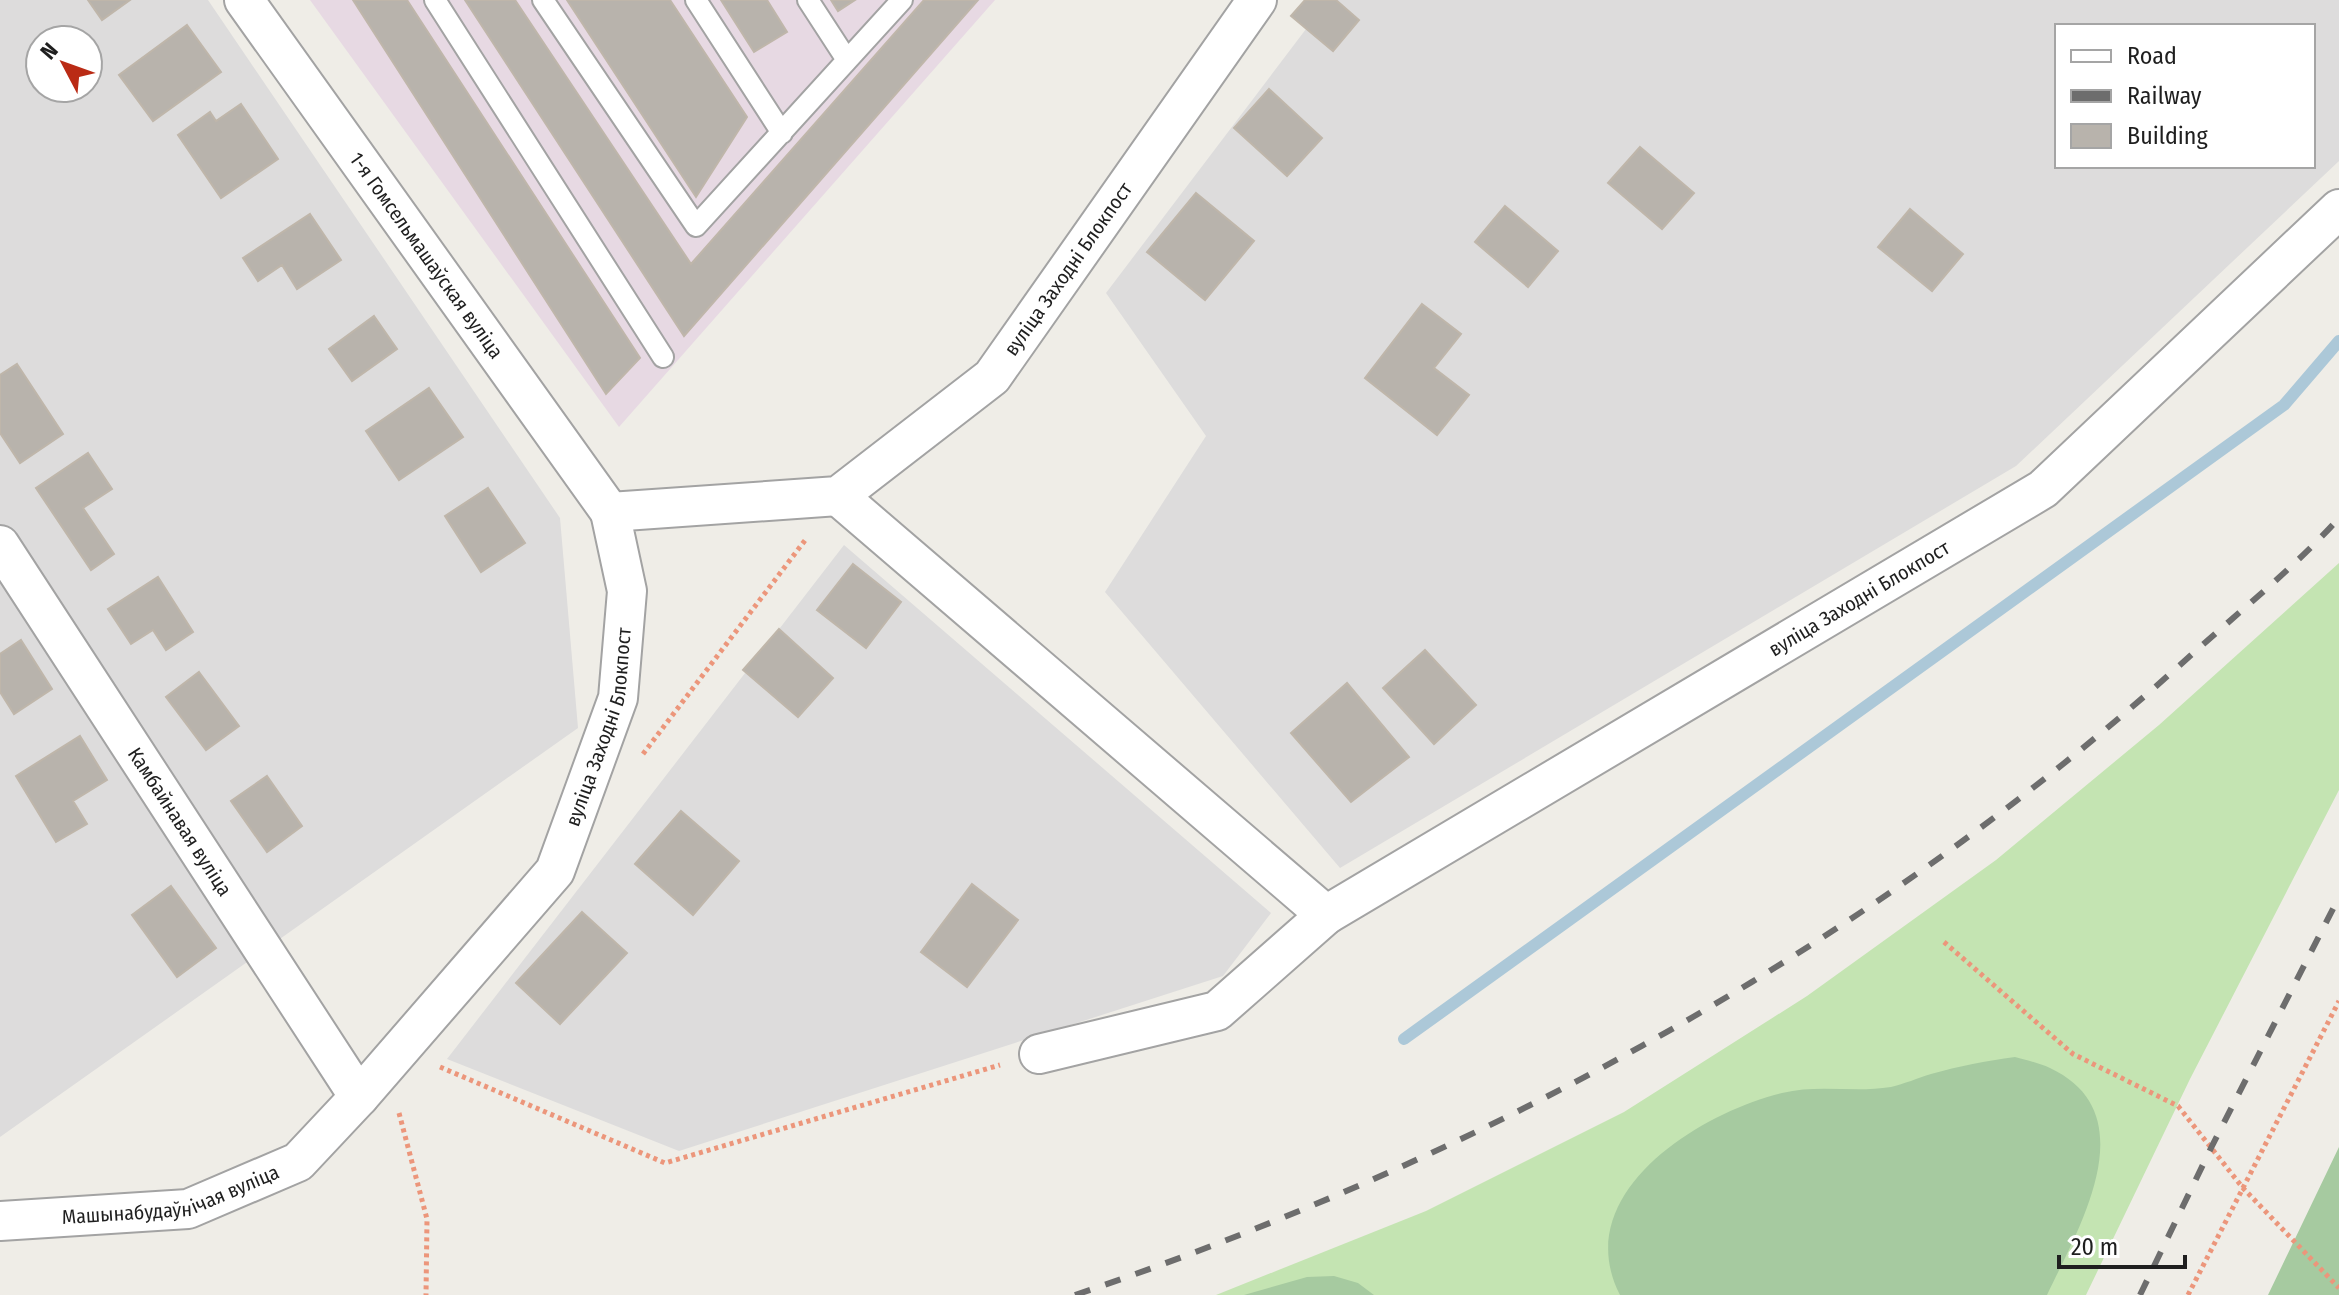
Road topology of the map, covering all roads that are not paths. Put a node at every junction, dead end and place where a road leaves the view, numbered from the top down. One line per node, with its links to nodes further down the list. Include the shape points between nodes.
1 (244, 0): 13 (street, 1-я Гомсельмашаўская вуліца)
2 (435, 0): 11 (lane)
3 (543, 0): 9 (lane, via 696,226)
4 (696, 0): 9 (lane)
5 (808, 0): 8 (lane)
6 (902, 0): 8 (lane)
7 (1257, 0): 12 (street, вуліца Заходні Блокпост, via 992,377)
8 (847, 60): 9 (lane)
9 (782, 133)
10 (2339, 209): 15 (street, вуліца Заходні Блокпост, via 2043,489)
11 (663, 357)
12 (838, 496): 13 (street); 15 (street)
13 (610, 512): 17 (street, вуліца Заходні Блокпост, via 627,591 618,698 555,871)
14 (0, 545): 17 (street, Камбайнавая вуліца)
15 (1326, 915): 16 (street, вуліца Заходні Блокпост, via 1217,1011)
16 (1039, 1054)
17 (359, 1097): 18 (street, Машынабудаўнічая вуліца, via 298,1162 188,1209)
18 (0, 1221)

